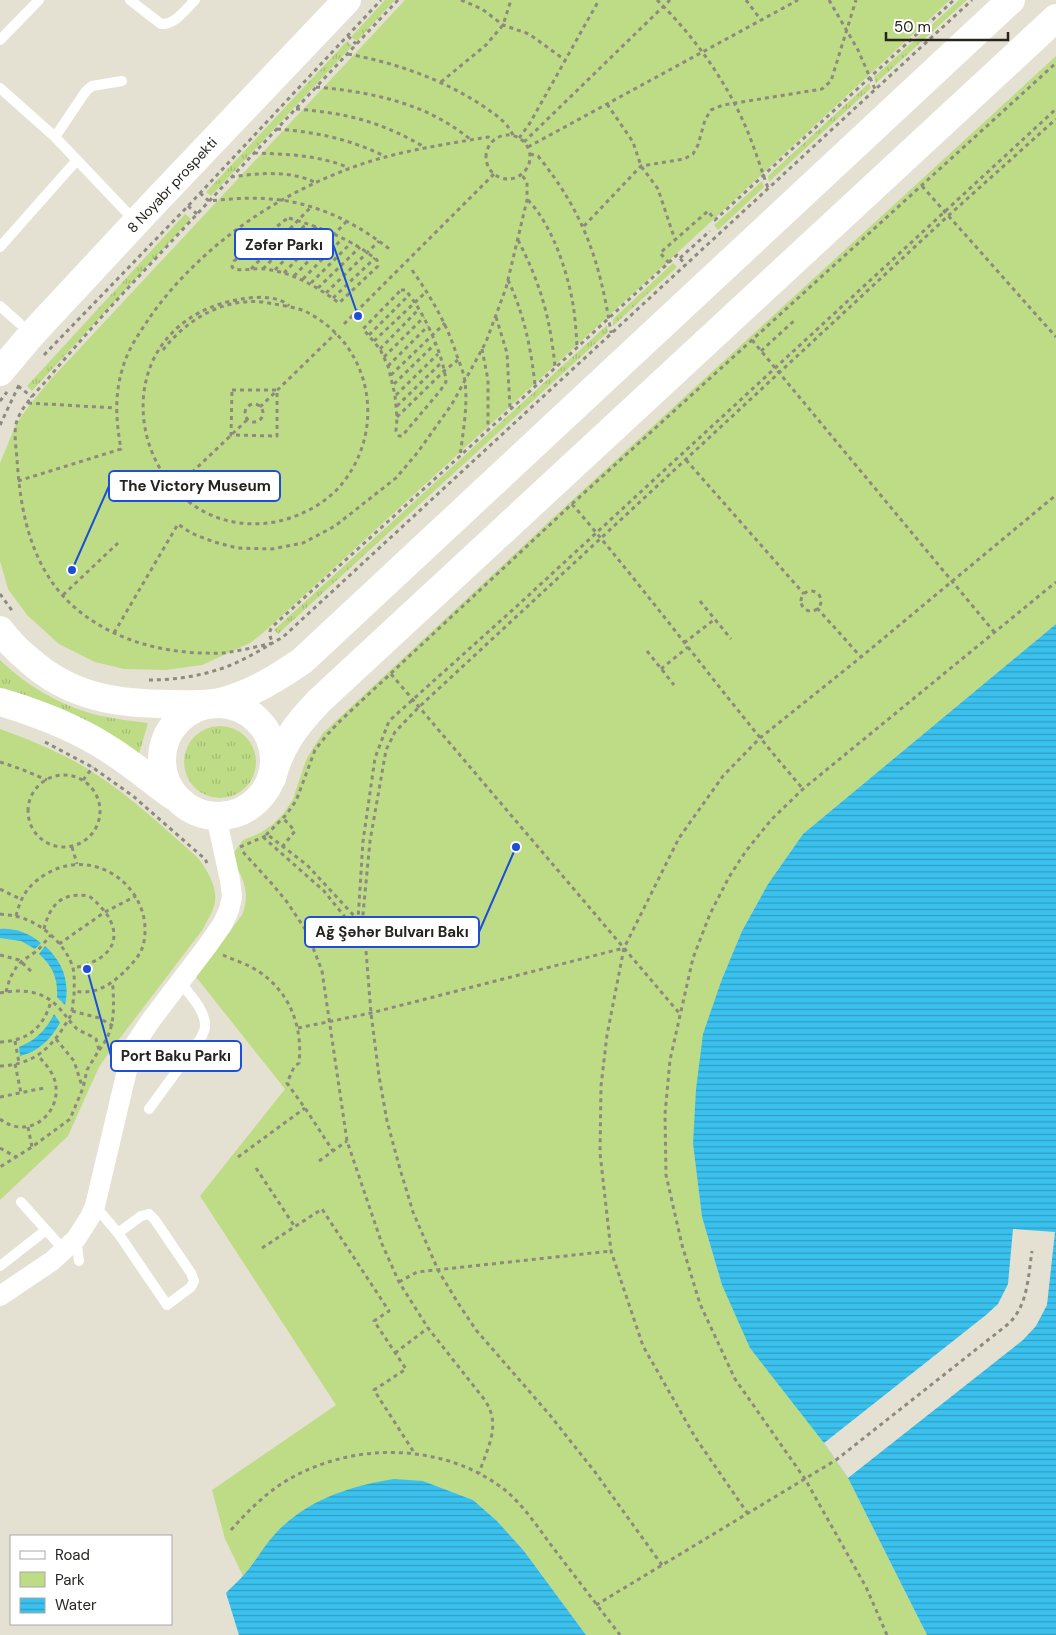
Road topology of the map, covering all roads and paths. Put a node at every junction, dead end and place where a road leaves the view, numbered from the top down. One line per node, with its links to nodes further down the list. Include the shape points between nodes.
1 (39, 0): 25 (lane)
2 (130, 0): 3 (lane, via 161,24 167,25)
3 (195, 0)
4 (347, 0): 75 (main road, 8 Noyabr prospekti)
5 (381, 0): 24 (path)
6 (398, 0): 26 (path)
7 (460, 0): 22 (path, via 482,9)
8 (511, 0): 22 (path)
9 (599, 0): 29 (path)
10 (657, 0): 19 (path)
11 (670, 0): 19 (path)
12 (746, 0): 21 (path)
13 (798, 0): 21 (path)
14 (829, 0): 23 (path)
15 (856, 0): 23 (path)
16 (954, 0): 31 (path)
17 (972, 0): 36 (path)
18 (1012, 0): 195 (main road, via 302,661 271,682)
19 (664, 6): 27 (path); 48 (path)
20 (1056, 18): 200 (main road, via 318,701 287,741)
21 (761, 20): 27 (path)
22 (503, 26): 29 (path, via 529,34); 33 (path, via 486,46)
23 (847, 30): 31 (path); 37 (path, via 831,81 825,87)
24 (348, 36): 26 (path); 64 (path)
25 (0, 40)
26 (356, 44): 28 (path)
27 (702, 52): 37 (path); 38 (path)
28 (347, 54): 33 (path, via 403,67); 34 (path)
29 (565, 60): 45 (path)
30 (1056, 62): 62 (path)
31 (870, 78): 36 (path); 59 (path)
32 (122, 81): 44 (lane, via 92,86 86,91)
33 (441, 82): 43 (path, via 492,112 508,125)
34 (315, 87): 39 (path); 46 (path, via 360,92 406,104 444,121)
35 (0, 88): 44 (lane)
36 (875, 90): 63 (path)
37 (734, 103): 55 (path, via 711,110 693,154 684,159); 59 (path)
38 (607, 104): 49 (path); 55 (path, via 634,142)
39 (295, 109): 42 (path); 50 (path, via 359,118 383,126)
40 (1056, 109): 70 (path)
41 (1056, 119): 72 (path)
42 (276, 129): 51 (path); 53 (path, via 324,134 362,146)
43 (512, 135): 45 (path); 47 (path)
44 (55, 137): 54 (lane)
45 (519, 138): 48 (path)
46 (470, 140): 47 (path, via 488,137); 50 (path)
47 (494, 140): 57 (path, via 486,153 486,161)
48 (524, 142): 49 (path)
49 (528, 147): 52 (path)
50 (426, 148): 53 (path)
51 (254, 152): 56 (path, via 306,156); 60 (path)
52 (530, 154): 58 (path); 78 (path, via 538,156 550,170)
53 (386, 158): 56 (path)
54 (77, 160): 75 (lane); 87 (lane)
55 (641, 166): 78 (path); 84 (path, via 658,189)
56 (349, 168): 61 (path)
57 (494, 174): 58 (path, via 508,178); 119 (path)
58 (521, 174): 66 (path, via 527,182)
59 (764, 176): 63 (path); 84 (path, via 715,220 708,211)
60 (230, 177): 61 (path, via 282,175 308,178); 67 (path)
61 (316, 183): 65 (path)
62 (922, 186): 70 (path); 126 (path)
63 (768, 188): 94 (path)
64 (200, 193): 67 (path); 68 (path)
65 (282, 200): 67 (path, via 243,198); 69 (path); 155 (path, via 213,248 161,302 123,365)
66 (527, 200): 83 (path); 129 (path, via 550,235 563,267 572,300)
67 (209, 201): 71 (path)
68 (188, 206): 71 (path); 135 (path)
69 (311, 207): 73 (path); 74 (path)
70 (944, 211): 72 (path); 141 (path)
71 (197, 214): 151 (path)
72 (948, 216): 125 (path); 143 (path)
73 (298, 221): 76 (path); 96 (path); 96 (path, via 285,220 232,263 234,269)
74 (347, 221): 81 (path); 85 (path)
75 (137, 223): 145 (main road, 8 Noyabr prospekti, via 32,334)
76 (307, 223): 77 (path); 95 (path)
77 (317, 226): 79 (path); 98 (path)
78 (584, 226): 115 (path, via 595,256)
79 (326, 229): 81 (path); 99 (path)
80 (710, 232): 92 (path)
81 (335, 234): 82 (path); 100 (path)
82 (343, 238): 86 (path); 101 (path)
83 (518, 240): 102 (path); 140 (path, via 546,306)
84 (675, 240): 93 (path, via 660,253)
85 (379, 241): 89 (path); 90 (path)
86 (352, 242): 88 (path); 103 (path)
87 (0, 247)
88 (360, 247): 90 (path); 104 (path)
89 (392, 251)
90 (367, 252): 91 (path); 106 (path)
91 (375, 258): 108 (path); 108 (path, via 378,266 339,303)
92 (680, 258): 93 (path, via 677,255); 94 (path)
93 (668, 262): 115 (path)
94 (686, 265): 122 (path)
95 (262, 269): 96 (path); 98 (path)
96 (250, 270)
97 (412, 270): 105 (path)
98 (275, 271): 99 (path)
99 (284, 273): 100 (path)
100 (294, 276): 101 (path)
101 (303, 279): 103 (path)
102 (508, 280): 114 (path); 148 (path, via 524,320)
103 (311, 284): 104 (path)
104 (318, 288): 106 (path)
105 (427, 291): 109 (path); 118 (path)
106 (326, 293): 108 (path)
107 (409, 295): 109 (path); 123 (path); 123 (path, via 405,290 400,291 364,329)
108 (332, 298)
109 (414, 302): 112 (path); 127 (path)
110 (0, 306): 117 (lane)
111 (289, 306): 121 (path, via 310,313); 132 (path, via 247,302 214,309 185,326); 165 (path, via 284,300 263,298 231,300 212,306 183,322 158,348 146,378 142,411 153,454)
112 (419, 309): 113 (path); 130 (path)
113 (424, 317): 120 (path); 136 (path)
114 (496, 317): 131 (path); 156 (path, via 507,353)
115 (609, 317): 122 (path); 129 (path)
116 (796, 319): 133 (path)
117 (19, 323)
118 (445, 323): 124 (path); 137 (path)
119 (344, 324)
120 (428, 326): 124 (path); 139 (path)
121 (336, 333): 149 (path); 165 (path, via 360,368 368,409 364,442 350,473 340,486 314,508 299,515 275,522 250,524 217,517 202,510)
122 (611, 333): 184 (path, via 283,638)
123 (369, 335): 127 (path)
124 (432, 335): 128 (path); 144 (path)
125 (1056, 336)
126 (752, 340): 133 (path); 168 (path)
127 (374, 341): 130 (path)
128 (435, 344): 134 (path); 147 (path)
129 (578, 346): 140 (path)
130 (380, 349): 136 (path)
131 (482, 349): 146 (path); 160 (path, via 489,393)
132 (163, 350)
133 (762, 352): 141 (path)
134 (438, 353): 138 (path); 150 (path)
135 (43, 356)
136 (384, 357): 139 (path)
137 (459, 360): 142 (path); 146 (path)
138 (441, 362): 142 (path); 153 (path)
139 (388, 366): 144 (path)
140 (555, 367): 148 (path)
141 (775, 367): 143 (path); 169 (path)
142 (444, 372): 157 (path); 157 (path, via 444,386 402,436 397,434)
143 (780, 373): 163 (path); 172 (path)
144 (391, 375): 147 (path)
145 (14, 378): 151 (path); 159 (path)
146 (465, 382): 162 (path); 181 (path, via 418,452 396,478 335,526 303,543 272,549 237,548 214,542 178,524)
147 (393, 385): 150 (path)
148 (535, 385): 156 (path)
149 (277, 390): 154 (path); 161 (path, via 232,390); 161 (path, via 277,436)
150 (395, 395): 153 (path)
151 (32, 397): 152 (path)
152 (28, 402): 155 (path); 164 (path, via 16,424)
153 (397, 406): 157 (path)
154 (260, 407): 158 (path, via 252,404 246,409); 158 (path, via 263,417 257,422)
155 (116, 408): 164 (path, via 121,449)
156 (510, 409): 160 (path)
157 (397, 418)
158 (248, 419): 161 (path)
159 (0, 425)
160 (488, 429): 162 (path)
161 (231, 435): 165 (path)
162 (460, 456): 184 (path, via 272,627 270,636)
163 (686, 460): 170 (path); 175 (path)
164 (18, 481): 176 (path, via 32,543 42,565)
165 (175, 489): 167 (path)
166 (1056, 495): 172 (path)
167 (163, 500)
168 (572, 504): 169 (path); 190 (path)
169 (597, 532): 170 (path); 193 (path)
170 (602, 538): 185 (path); 196 (path)
171 (118, 542): 176 (path)
172 (952, 582): 182 (path); 188 (path)
173 (1056, 582): 182 (path)
174 (0, 594): 180 (path)
175 (804, 594): 178 (path, via 810,592 819,596); 178 (path, via 801,599 803,607 809,610)
176 (63, 595): 181 (path, via 94,622)
177 (700, 601): 179 (path)
178 (817, 608): 188 (path)
179 (715, 619): 183 (path); 185 (path)
180 (7, 622): 195 (main road, via 20,653 40,671 81,692 128,702)
181 (114, 633): 184 (path, via 175,652 229,653)
182 (995, 633): 202 (path)
183 (731, 639)
184 (273, 643): 191 (path, via 241,661 206,674)
185 (684, 643): 186 (path)
186 (688, 647): 189 (path); 197 (path)
187 (647, 651): 189 (path)
188 (861, 657): 197 (path)
189 (661, 669): 192 (path)
190 (391, 674): 193 (path); 205 (path, via 340,721 315,750 296,801)
191 (148, 680)
192 (674, 685)
193 (413, 700): 196 (path); 207 (path, via 389,721 374,758 363,841 358,920 306,865)
194 (0, 702): 203 (main road, via 30,711 84,735 133,766)
195 (211, 704): 200 (main road, via 230,704 248,711 262,724 272,740 275,759); 203 (main road, via 193,710 178,721 167,736 162,754 163,773 170,790)
196 (419, 707): 220 (path, via 395,732 386,750 370,841 363,914); 222 (path)
197 (760, 738): 202 (path); 222 (path, via 723,776 679,838)
198 (40, 740): 210 (path, via 92,767 133,796)
199 (0, 762): 201 (path)
200 (272, 778): 204 (main road, via 264,794 250,807 234,814)
201 (47, 780): 208 (path, via 32,793 28,805 32,829 50,845); 208 (path, via 64,775 77,777 96,793 100,804 98,826 91,836)
202 (803, 788): 237 (path, via 771,820 729,877 693,958)
203 (183, 804): 204 (main road, via 198,813)
204 (216, 816): 228 (street, via 232,897 222,925)
205 (283, 818): 206 (path); 207 (path, via 296,831)
206 (262, 837): 207 (path, via 268,835); 209 (path); 239 (path, via 237,846 287,902 306,932 322,971)
207 (283, 846): 209 (path)
208 (72, 847): 211 (path)
209 (278, 851): 220 (path, via 324,892)
210 (204, 859)
211 (77, 864): 213 (path, via 93,866 116,876); 214 (path, via 63,866 40,878)
212 (0, 888): 214 (path)
213 (136, 896): 215 (path); 229 (path, via 144,920 144,942 133,963)
214 (20, 899): 217 (path)
215 (105, 912): 218 (path, via 89,896 71,896 57,902 50,910); 221 (path); 226 (path, via 114,930 109,950 94,962)
216 (0, 914): 217 (path)
217 (16, 916): 218 (path)
218 (44, 929): 219 (path)
219 (51, 935): 221 (path); 225 (path, via 37,951)
220 (366, 942): 236 (path)
221 (59, 944): 226 (path)
222 (624, 948): 236 (path); 237 (path); 275 (path, via 601,1086 600,1153)
223 (222, 954): 241 (path, via 257,971 274,984 289,1004)
224 (0, 955): 225 (path)
225 (22, 961): 227 (path); 233 (path, via 13,972)
226 (73, 968): 231 (path)
227 (33, 973)
228 (180, 982): 255 (lane, via 204,1017 205,1028); 268 (street, via 135,1044)
229 (111, 983): 231 (path, via 100,990 84,993); 240 (path)
230 (0, 988): 232 (path)
231 (74, 990): 235 (path)
232 (1, 992): 233 (path)
233 (6, 992): 234 (path, via 32,992)
234 (51, 1001): 238 (path); 243 (path, via 44,1020 37,1028)
235 (72, 1011): 238 (path); 240 (path)
236 (371, 1013): 239 (path); 277 (path, via 381,1085 400,1170 412,1212)
237 (680, 1014): 284 (path, via 670,1060 665,1114 666,1175 682,1245 700,1304 736,1378)
238 (68, 1019): 242 (path); 245 (path, via 96,1039)
239 (328, 1021): 241 (path); 258 (path)
240 (113, 1026): 245 (path)
241 (298, 1028): 254 (path, via 299,1064 294,1067 287,1083)
242 (56, 1039): 246 (path); 251 (path, via 74,1061)
243 (15, 1041): 244 (path); 247 (path)
244 (0, 1042)
245 (99, 1050): 251 (path, via 87,1070)
246 (38, 1056): 247 (path); 257 (path, via 55,1081 55,1098 46,1116)
247 (19, 1063): 248 (path)
248 (15, 1064): 249 (path); 252 (path)
249 (0, 1066)
250 (44, 1088): 252 (path)
251 (83, 1088): 259 (path, via 70,1119)
252 (21, 1093): 253 (path)
253 (0, 1097)
254 (305, 1108): 261 (path); 263 (path)
255 (149, 1109)
256 (0, 1118): 257 (path, via 7,1124)
257 (28, 1127): 259 (path)
258 (347, 1141): 261 (path); 278 (path, via 382,1244)
259 (32, 1147): 262 (path)
260 (0, 1148): 262 (path)
261 (333, 1151): 264 (path)
262 (16, 1157): 265 (path)
263 (238, 1158)
264 (319, 1160)
265 (0, 1167)
266 (256, 1168): 269 (path)
267 (21, 1202): 270 (lane)
268 (95, 1206): 271 (lane); 273 (street)
269 (295, 1227): 272 (path); 281 (path, via 322,1209 389,1311 374,1321)
270 (46, 1230): 273 (lane); 276 (lane)
271 (118, 1233): 271 (lane, via 149,1214 191,1273 194,1281 191,1288 167,1305)
272 (262, 1248)
273 (73, 1250): 279 (street)
274 (1032, 1251): 284 (path, via 1023,1304 1014,1320 836,1460)
275 (611, 1252): 277 (path); 285 (path, via 643,1346 695,1437)
276 (0, 1266)
277 (438, 1270): 278 (path, via 417,1272); 287 (path, via 476,1330 595,1472)
278 (399, 1282): 280 (path)
279 (0, 1296)
280 (428, 1328): 281 (path); 283 (path, via 484,1399 492,1414 494,1428)
281 (395, 1353): 282 (path, via 406,1369 374,1390)
282 (415, 1454): 283 (path, via 443,1459); 286 (path, via 359,1455 307,1470 264,1496)
283 (479, 1473): 288 (path, via 506,1491 526,1512)
284 (805, 1480): 285 (path); 290 (path, via 866,1587)
285 (748, 1514): 287 (path)
286 (231, 1530)
287 (662, 1565): 288 (path)
288 (596, 1605): 289 (path)
289 (620, 1635)
290 (887, 1635)

